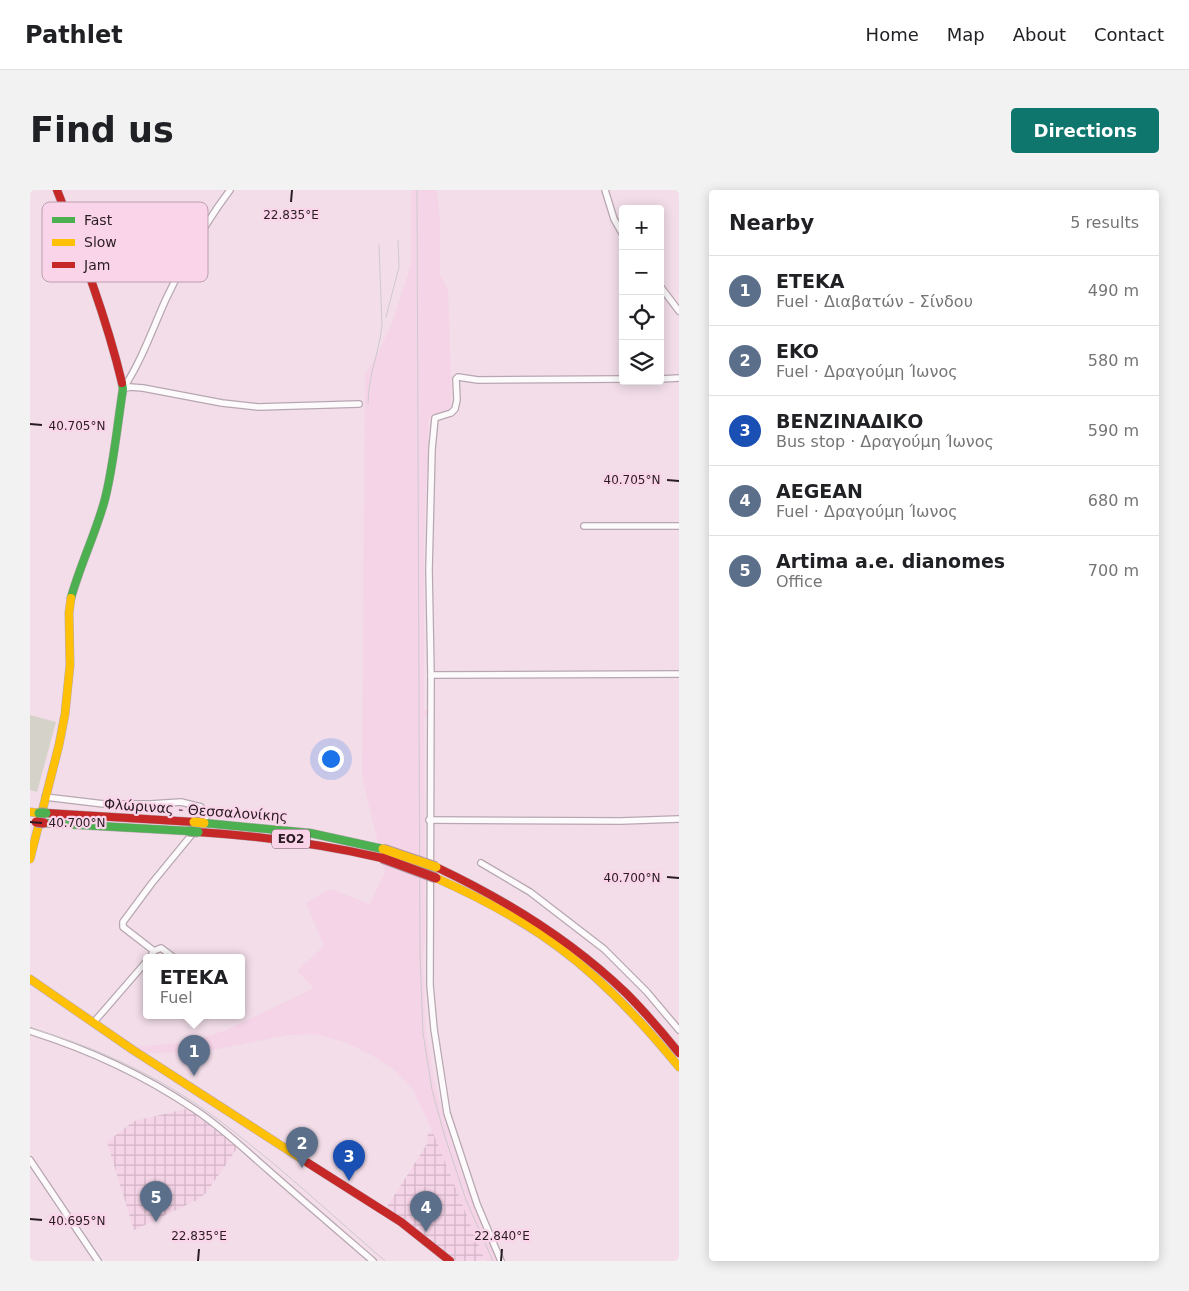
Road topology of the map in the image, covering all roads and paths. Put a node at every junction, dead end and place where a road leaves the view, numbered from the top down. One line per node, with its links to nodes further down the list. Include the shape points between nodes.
1 (56, 190): 4 (main road)
2 (230, 190): 5 (street)
3 (605, 190): 6 (street)
4 (61, 202)
5 (208, 222)
6 (619, 227)
7 (92, 282): 14 (main road)
8 (174, 282): 14 (street, via 139,364)
9 (664, 291): 10 (street)
10 (679, 311)
11 (664, 378): 12 (street)
12 (679, 378)
13 (619, 379): 19 (street, via 478,380 457,377 455,410 435,418 432,449)
14 (123, 389): 15 (street, via 143,388 258,407); 20 (main road, via 104,502 70,598 68,689 59,745)
15 (359, 404)
16 (584, 526): 17 (street)
17 (679, 526)
18 (679, 674): 19 (street)
19 (431, 675): 23 (street)
20 (45, 797): 25 (main road); 29 (street, via 104,804 182,802 205,811 206,816 123,922 123,927)
21 (37, 817): 24 (main road, Φλώρινας - Θεσσαλονίκης / ΕΟ2, via 296,840); 24 (main road, Φλώρινας - Θεσσαλονίκης / ΕΟ2, via 257,827 316,834)
22 (679, 819): 23 (street)
23 (429, 820): 43 (street, via 430,985 447,1113 477,1204)
24 (382, 854): 27 (main road, Φλώρινας - Θεσσαλονίκης / ΕΟ2, bridge); 27 (main road, Φλώρινας - Θεσσαλονίκης / ΕΟ2, bridge, via 436,867 495,895)
25 (30, 859)
26 (480, 863): 35 (street, via 530,892 604,950 647,992)
27 (548, 933): 28 (main road, Φλώρινας - Θεσσαλονίκης / ΕΟ2)
28 (557, 940): 37 (main road, Φλώρινας - Θεσσαλονίκης / ΕΟ2, via 599,967 649,1016); 38 (main road, Φλώρινας - Θεσσαλονίκης / ΕΟ2, via 622,1000)
29 (154, 951): 30 (street); 31 (street, via 161,948)
30 (152, 954)
31 (169, 954)
32 (143, 965): 34 (street)
33 (30, 979): 34 (main road)
34 (94, 1022): 42 (main road, via 401,1222)
35 (679, 1030)
36 (30, 1031): 41 (street, via 114,1064 192,1107)
37 (679, 1052)
38 (679, 1067)
39 (30, 1160): 40 (street)
40 (98, 1261)
41 (373, 1261)
42 (450, 1261)
43 (501, 1261)

